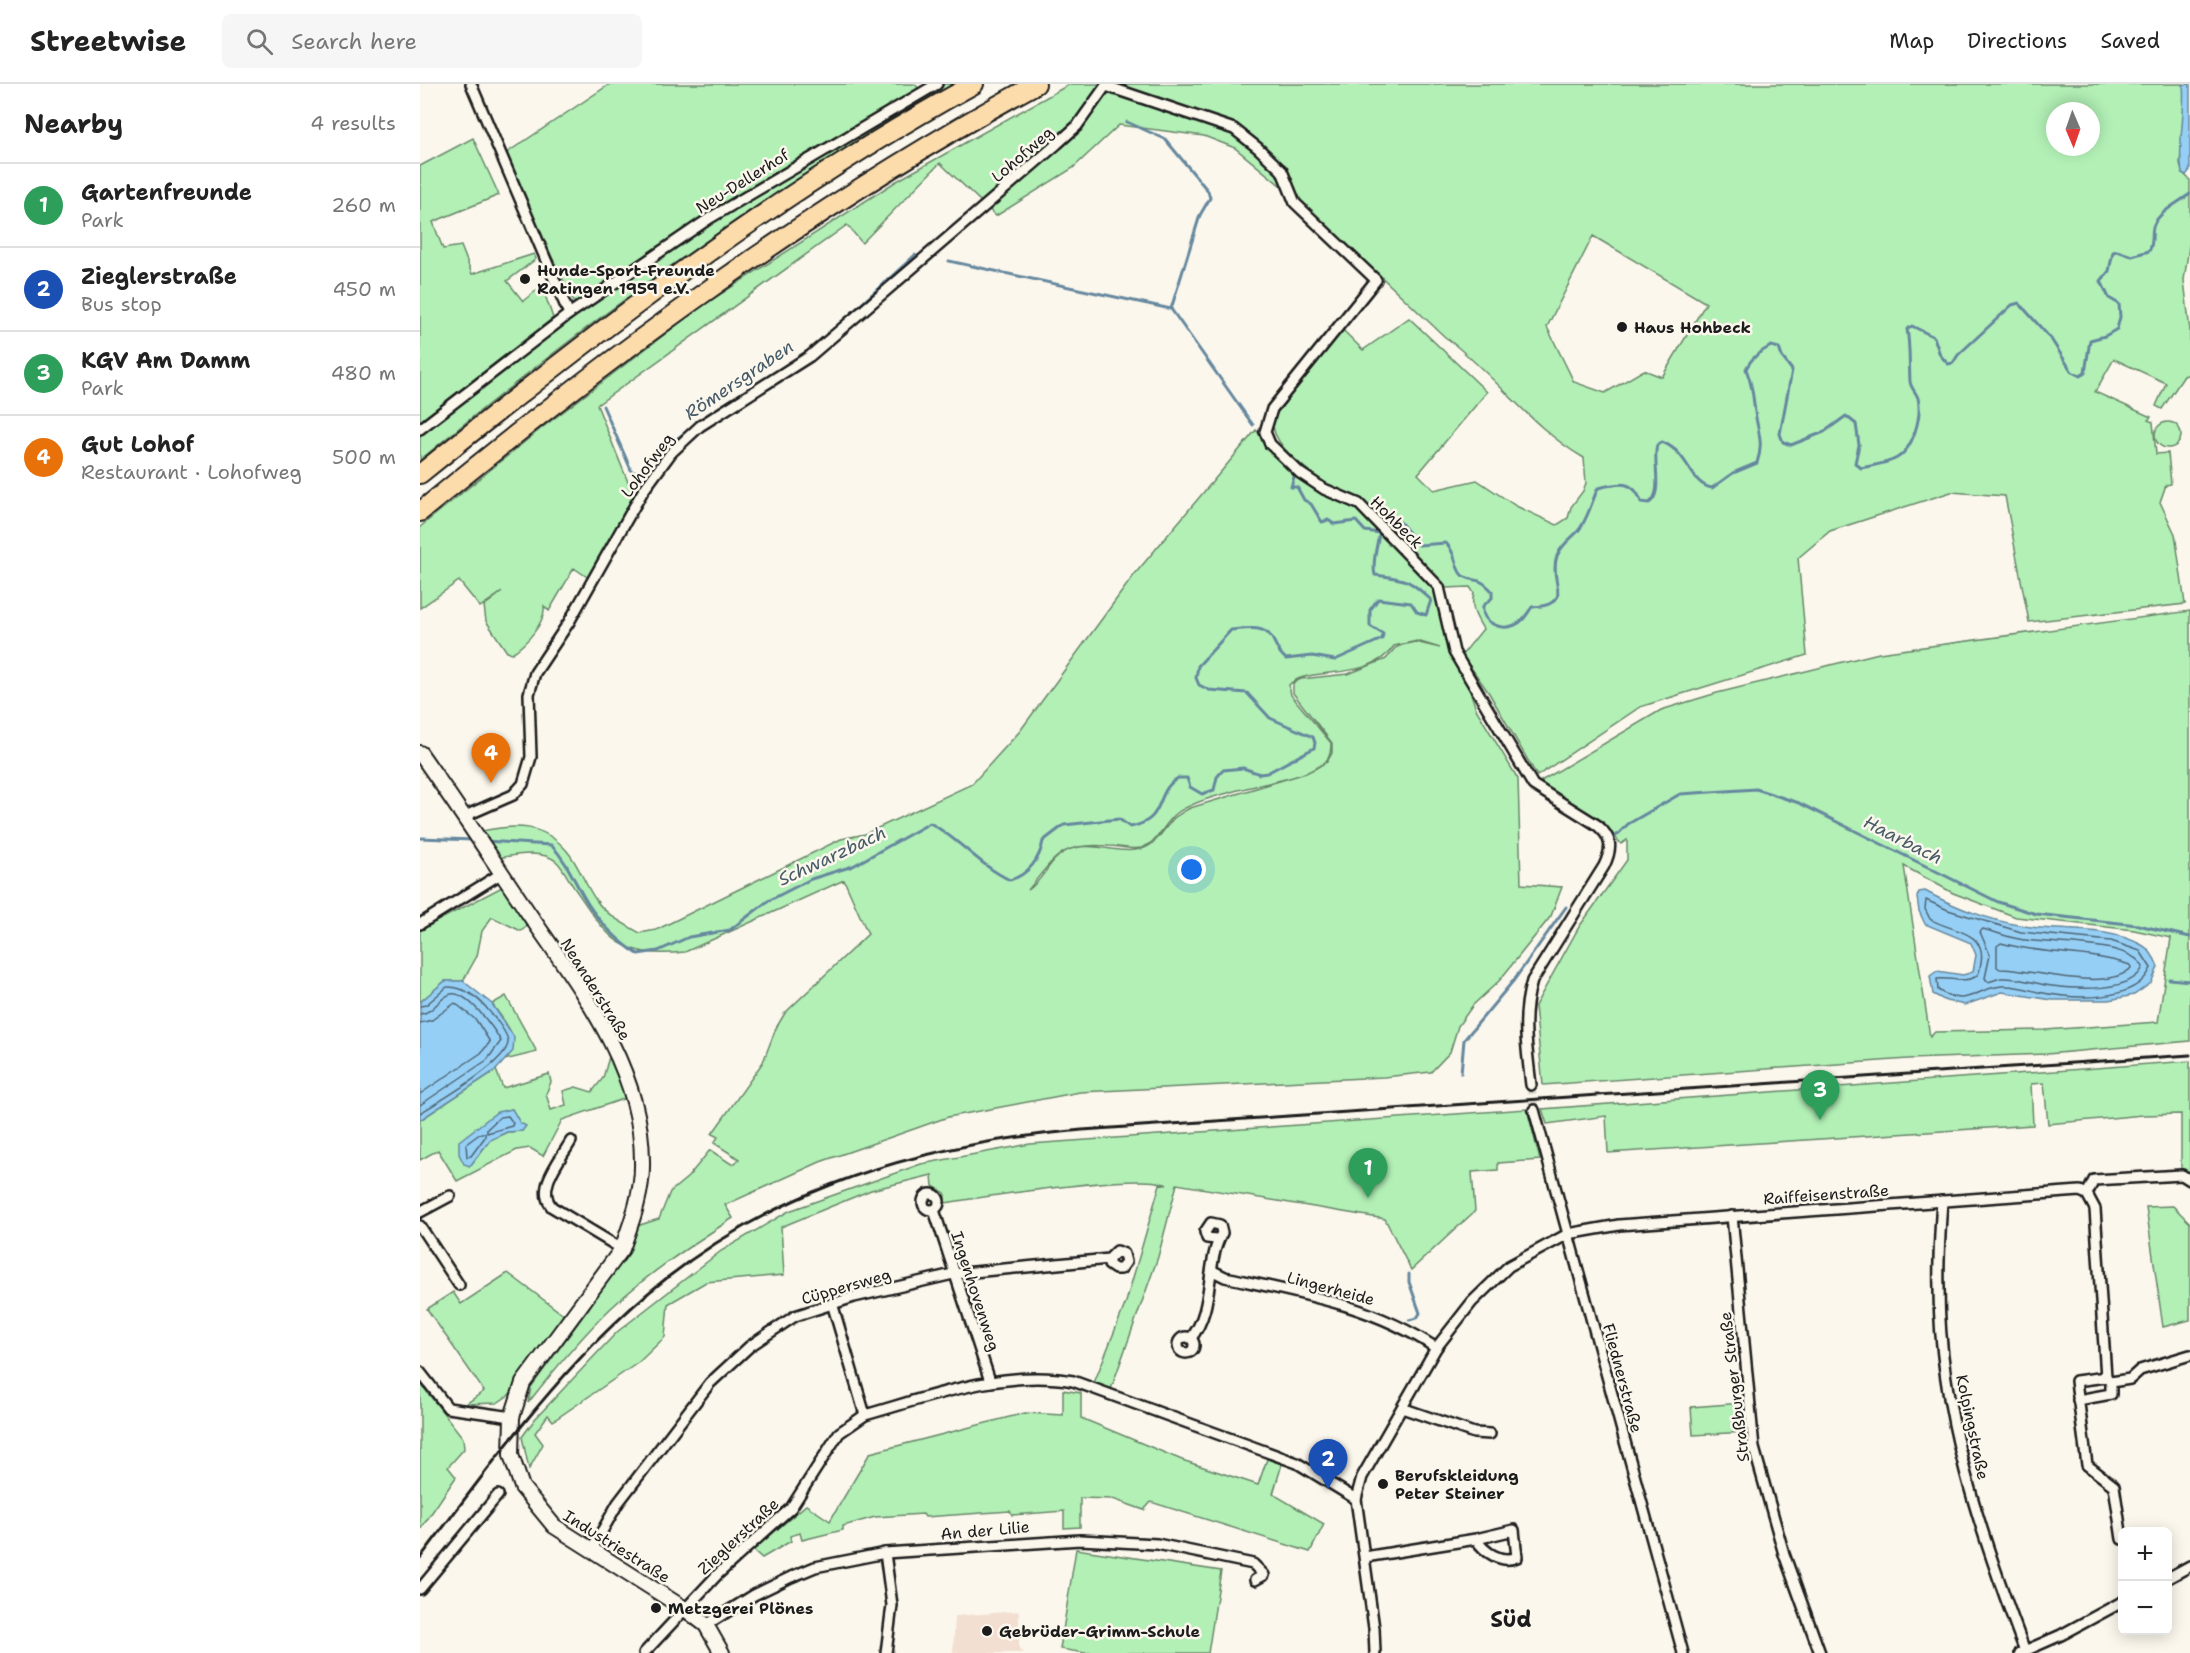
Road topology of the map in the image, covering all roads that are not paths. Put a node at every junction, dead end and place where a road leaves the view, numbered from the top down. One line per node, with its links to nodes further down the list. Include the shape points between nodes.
1 (471, 84): 6 (street)
2 (937, 84): 6 (street, Neu-Dellerhof, via 710,218)
3 (974, 84): 8 (highway, via 808,185 660,287 551,368)
4 (1036, 84): 9 (highway, via 924,148 724,277 602,366)
5 (1107, 85): 11 (street, Lohofweg, via 1064,138 823,345 700,426 671,453 643,491 531,683 532,750 523,784 513,795); 14 (street, Hohbeck, via 1234,129 1282,171 1295,203 1376,280 1272,409 1265,432 1270,444 1300,474 1359,504 1376,519 1439,587 1454,652 1533,785 1596,825 1610,841 1604,866 1532,981 1525,1001)
6 (569, 314): 7 (street, Neu-Dellerhof)
7 (420, 429)
8 (420, 474)
9 (420, 512)
10 (420, 753): 11 (street, Neanderstraße)
11 (465, 816): 12 (street, Neanderstraße)
12 (502, 873): 13 (street); 27 (street, Neanderstraße, via 590,1004 628,1083 636,1109 642,1161 639,1199)
13 (420, 924)
14 (1531, 1085)
15 (1534, 1110): 25 (street, Fliednerstraße)
16 (571, 1141): 27 (street, via 546,1186 546,1198 552,1207)
17 (2186, 1178): 18 (street, via 2094,1180)
18 (2087, 1194): 20 (street, Raiffeisenstraße, via 2073,1191); 37 (street, via 2095,1209)
19 (450, 1196): 22 (street)
20 (1942, 1201): 23 (street, Raiffeisenstraße); 58 (street, Kolpingstraße, via 1938,1289 1953,1417 1975,1509)
21 (934, 1210): 30 (street, Ingenhovenweg)
22 (420, 1212)
23 (1732, 1216): 25 (street, Raiffeisenstraße, via 1619,1225); 64 (street, Straßburger Straße, via 1754,1448 1777,1532)
24 (420, 1226): 31 (street)
25 (1568, 1234): 34 (street, Raiffeisenstraße, via 1509,1266 1472,1302); 63 (street, Fliednerstraße)
26 (1216, 1239): 29 (street)
27 (622, 1249): 42 (street, Neanderstraße, via 529,1373 517,1395)
28 (1108, 1258): 30 (street, Cüppersweg)
29 (1213, 1271): 33 (street, via 1198,1331); 34 (street, Lingerheide, via 1356,1308 1394,1323)
30 (953, 1274): 32 (street, Cüppersweg); 38 (street, Ingenhovenweg)
31 (459, 1285)
32 (832, 1303): 41 (street); 48 (street, Cüppersweg, via 795,1316 772,1330 710,1383 618,1503)
33 (1191, 1338)
34 (1436, 1348): 40 (street, Raiffeisenstraße)
35 (2190, 1355): 37 (street, via 2140,1370 2130,1379)
36 (420, 1372): 42 (street, via 448,1408)
37 (2109, 1379): 39 (street, via 2111,1394); 39 (street, via 2076,1381)
38 (990, 1381): 41 (street, Zieglerstraße); 45 (street, Zieglerstraße, via 1040,1376 1073,1381 1298,1463)
39 (2079, 1400): 46 (street, via 2087,1465 2114,1486)
40 (1402, 1408): 43 (street, via 1474,1433); 45 (street, Raiffeisenstraße, via 1362,1477)
41 (865, 1415): 56 (street, Zieglerstraße, via 839,1433 791,1508)
42 (512, 1418): 48 (street, Industriestraße, via 511,1455 522,1487 554,1526)
43 (1490, 1434)
44 (498, 1495): 54 (street)
45 (1356, 1499): 50 (street)
46 (2120, 1527)
47 (1476, 1539): 47 (street, via 1514,1530 1517,1557 1496,1557 1482,1549); 50 (street)
48 (592, 1549): 56 (street, Industriestraße)
49 (885, 1553): 53 (street, An der Lilie, via 1044,1541 1157,1544 1253,1564 1264,1575); 57 (street, An der Lilie, via 791,1577); 61 (street, via 892,1605)
50 (1365, 1557): 62 (street)
51 (2190, 1566): 52 (street)
52 (2172, 1576)
53 (1255, 1580)
54 (420, 1589)
55 (2118, 1604): 58 (street)
56 (685, 1609): 57 (street, Industriestraße); 59 (street, Zieglerstraße)
57 (706, 1625): 60 (street, Industriestraße)
58 (2022, 1652)
59 (644, 1653)
60 (722, 1653)
61 (886, 1653)
62 (1375, 1653)
63 (1683, 1653)
64 (1820, 1653)

